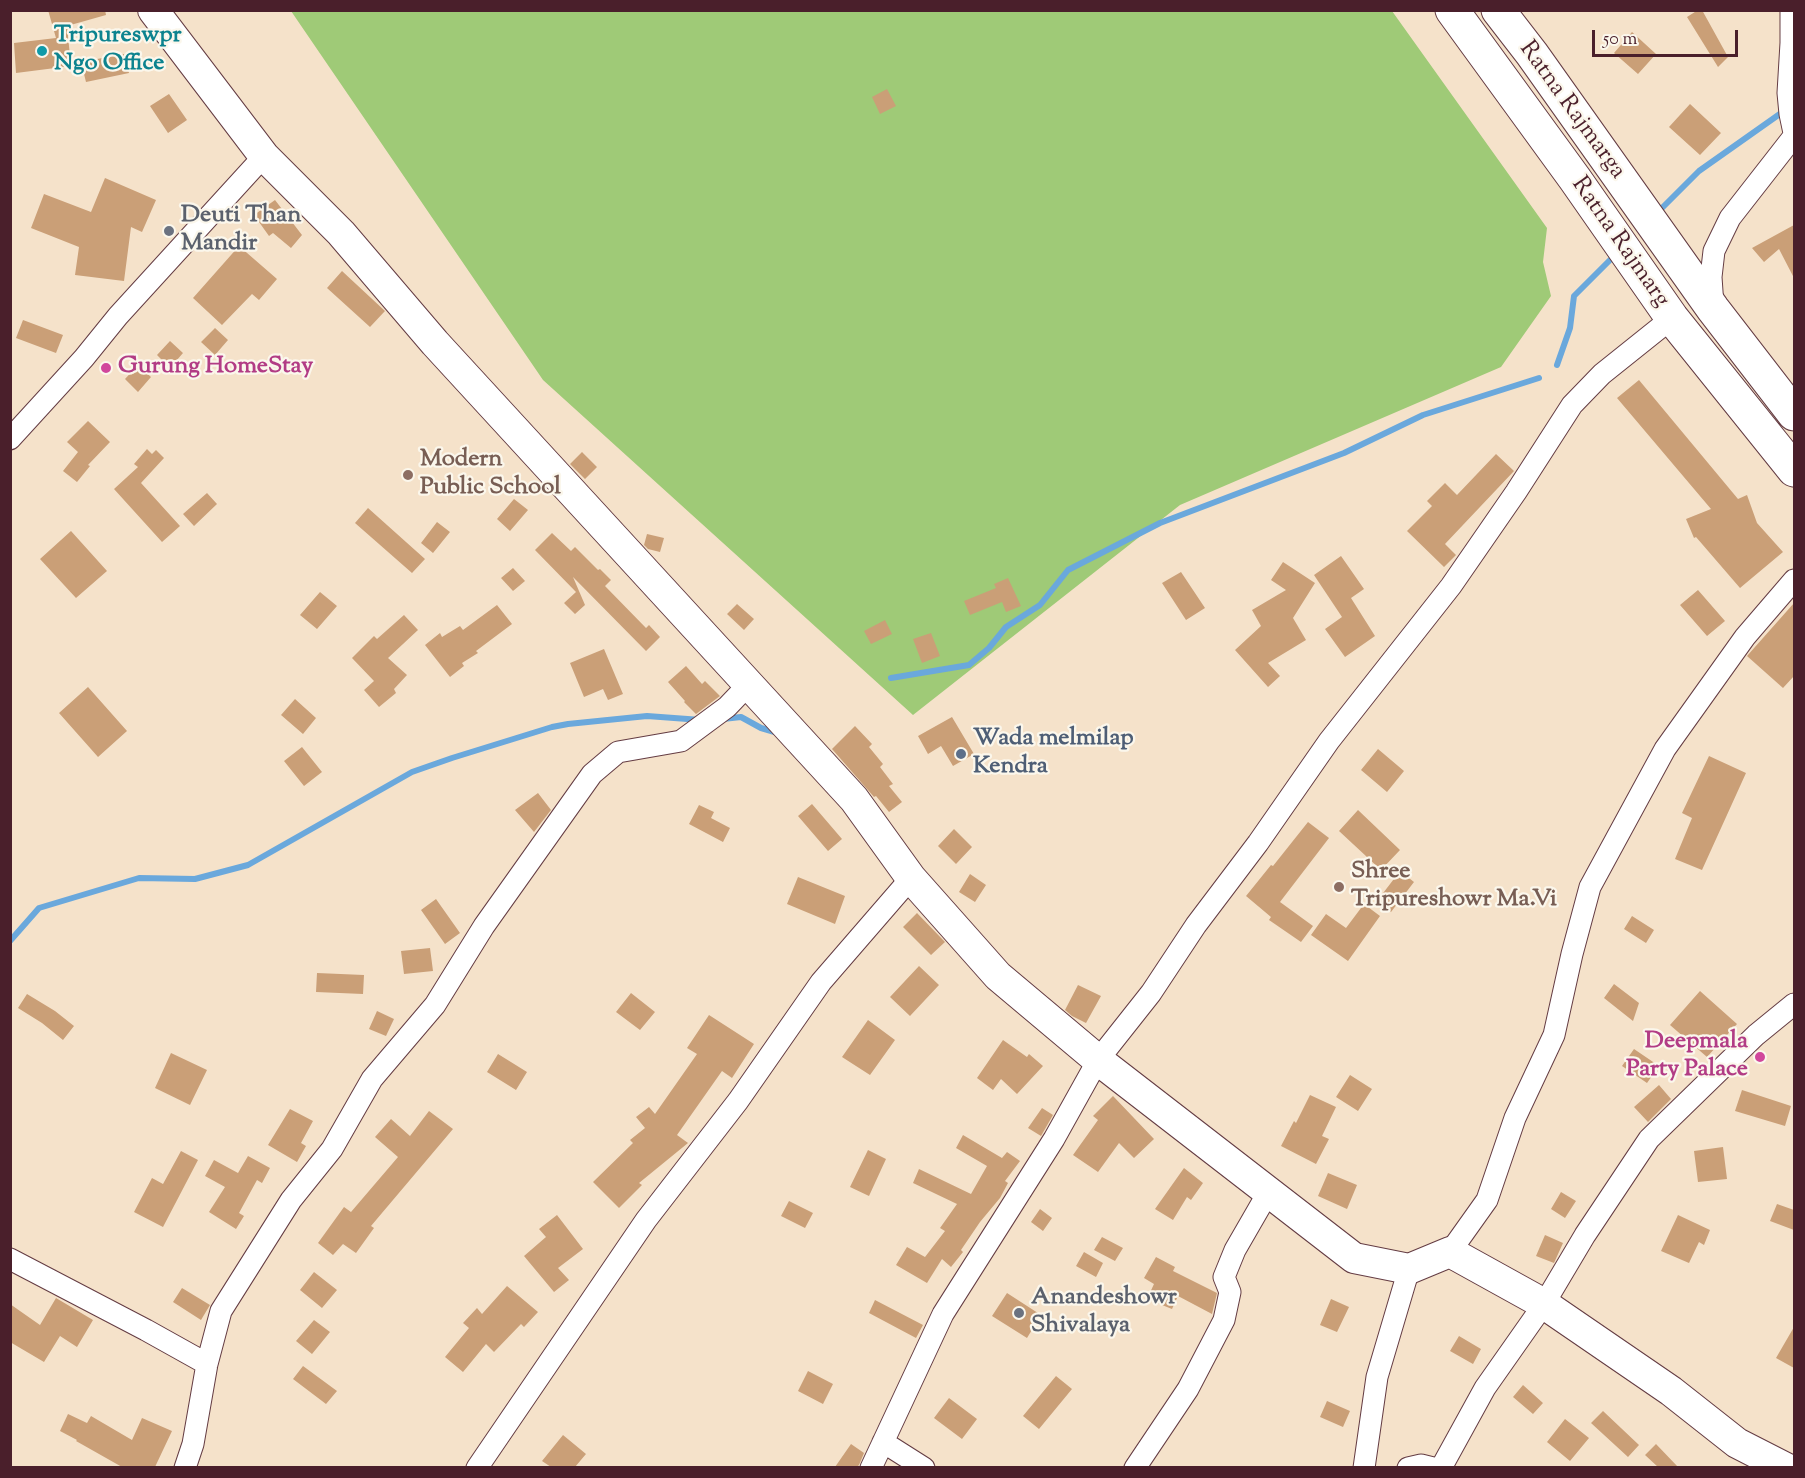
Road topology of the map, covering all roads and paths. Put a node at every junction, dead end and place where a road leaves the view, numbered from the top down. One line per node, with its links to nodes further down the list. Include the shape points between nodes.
1 (153, 10): 6 (main road)
2 (1452, 10): 9 (main road, Ratna Rajmarg)
3 (1498, 10): 7 (main road, Ratna Rajmarga)
4 (1791, 10): 5 (street)
5 (1792, 119): 8 (street, via 1730,218 1714,251)
6 (264, 156): 11 (street); 14 (main road, via 341,233 443,352)
7 (1643, 212): 8 (main road, Ratna Rajmarg)
8 (1713, 309): 10 (main road, Ratna Rajmarg)
9 (1668, 313): 12 (main road, Ratna Rajmarg); 17 (street, via 1572,405 1451,586 1329,741 1151,993)
10 (1794, 414)
11 (10, 439)
12 (1794, 470)
13 (1794, 580): 19 (street, via 1745,637 1665,749 1590,887 1554,1035 1515,1118 1487,1200)
14 (759, 694): 15 (main road, via 854,799); 23 (street, via 727,707 681,741 618,752 592,774 484,926 435,1005 372,1079 332,1149 291,1200 221,1311)
15 (911, 878): 17 (main road, via 998,976); 26 (street, via 821,982 738,1101 646,1220)
16 (1794, 1004): 22 (street, via 1756,1035 1649,1138)
17 (1098, 1060): 18 (main road); 24 (street, via 1054,1139 943,1314)
18 (1269, 1191): 21 (main road, via 1354,1258); 29 (street, via 1224,1277 1230,1292 1224,1320 1188,1389)
19 (1450, 1252): 21 (main road); 22 (main road)
20 (10, 1259): 23 (street)
21 (1409, 1269): 30 (street, via 1377,1377)
22 (1544, 1304): 33 (street, via 1485,1388); 34 (main road, via 1671,1391 1737,1443)
23 (207, 1364): 25 (street, via 193,1444)
24 (883, 1442): 27 (street); 28 (street)
25 (185, 1467)
26 (477, 1467)
27 (871, 1467)
28 (924, 1467)
29 (1135, 1467)
30 (1364, 1467)
31 (1408, 1467): 32 (street)
32 (1433, 1467)
33 (1441, 1467)
34 (1786, 1467)

